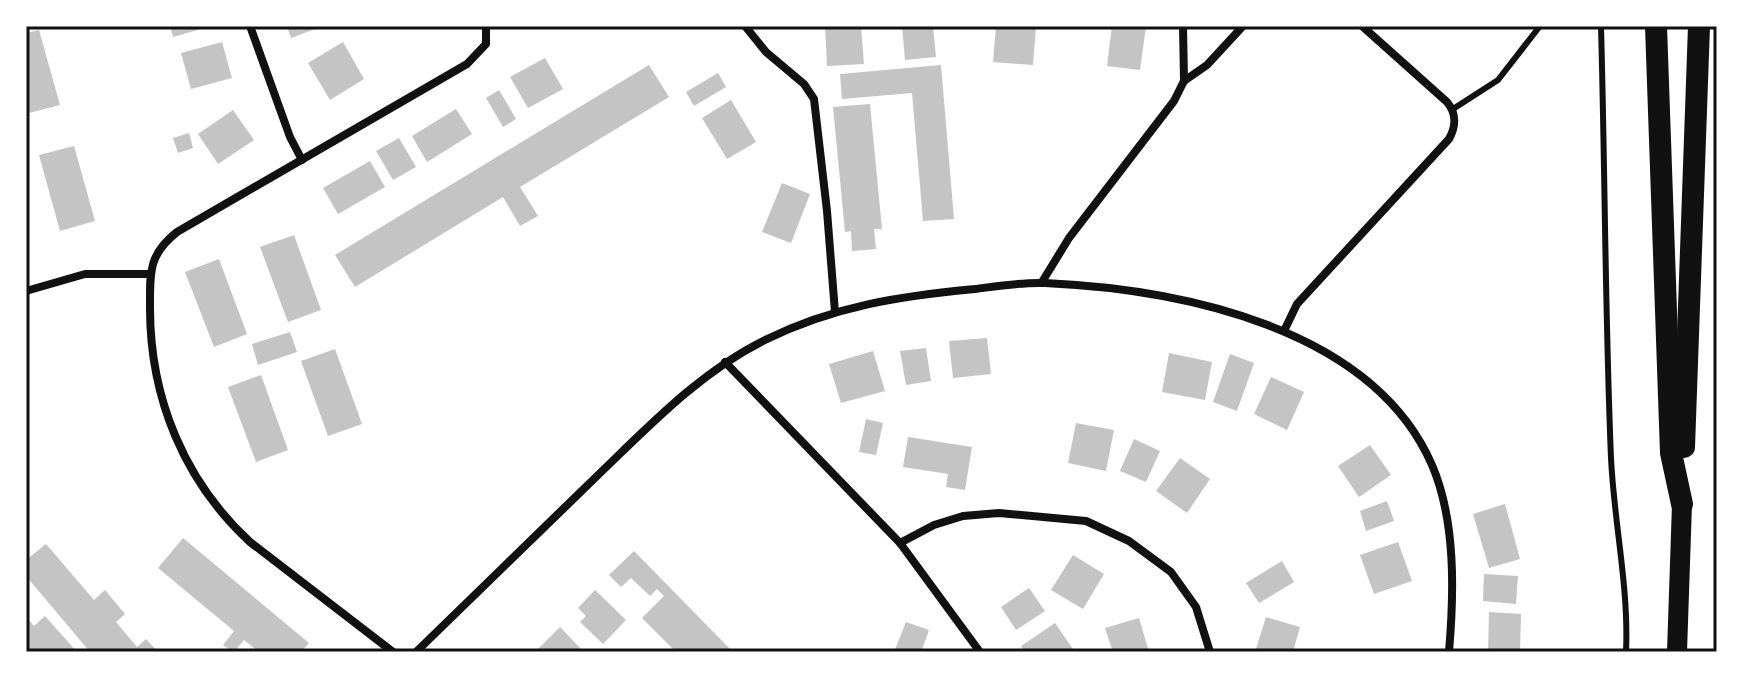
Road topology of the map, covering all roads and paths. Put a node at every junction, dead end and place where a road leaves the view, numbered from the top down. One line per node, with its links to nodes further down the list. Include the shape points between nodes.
1 (250, 26): 13 (street)
2 (486, 26): 13 (street, via 486,44 467,64)
3 (745, 26): 17 (street, via 814,99)
4 (1183, 26): 11 (street)
5 (1243, 26): 11 (street)
6 (1362, 26): 12 (street)
7 (1540, 26): 12 (lane, via 1498,80)
8 (1601, 26): 27 (lane, via 1612,473 1626,593)
9 (1656, 26): 20 (highway, via 1671,453)
10 (1699, 26): 20 (highway)
11 (1184, 81): 15 (street)
12 (1453, 109): 18 (street, via 1449,139 1297,304)
13 (302, 160): 14 (street, via 177,232 161,245)
14 (150, 274): 16 (street, via 85,274); 22 (street, via 150,342 161,397 190,469 250,542)
15 (1042, 282): 17 (street, via 917,294); 18 (street, via 1146,294)
16 (26, 291)
17 (835, 312): 19 (street)
18 (1284, 331): 26 (street, via 1320,347 1366,379 1400,414 1432,464 1450,551)
19 (725, 362): 21 (street); 23 (street, via 662,414)
20 (1682, 504): 28 (highway)
21 (900, 543): 24 (street); 25 (street, via 963,516 999,513 1086,521 1129,541 1171,572 1196,607)
22 (393, 652)
23 (416, 652)
24 (980, 652)
25 (1210, 652)
26 (1449, 652)
27 (1626, 652)
28 (1677, 652)

